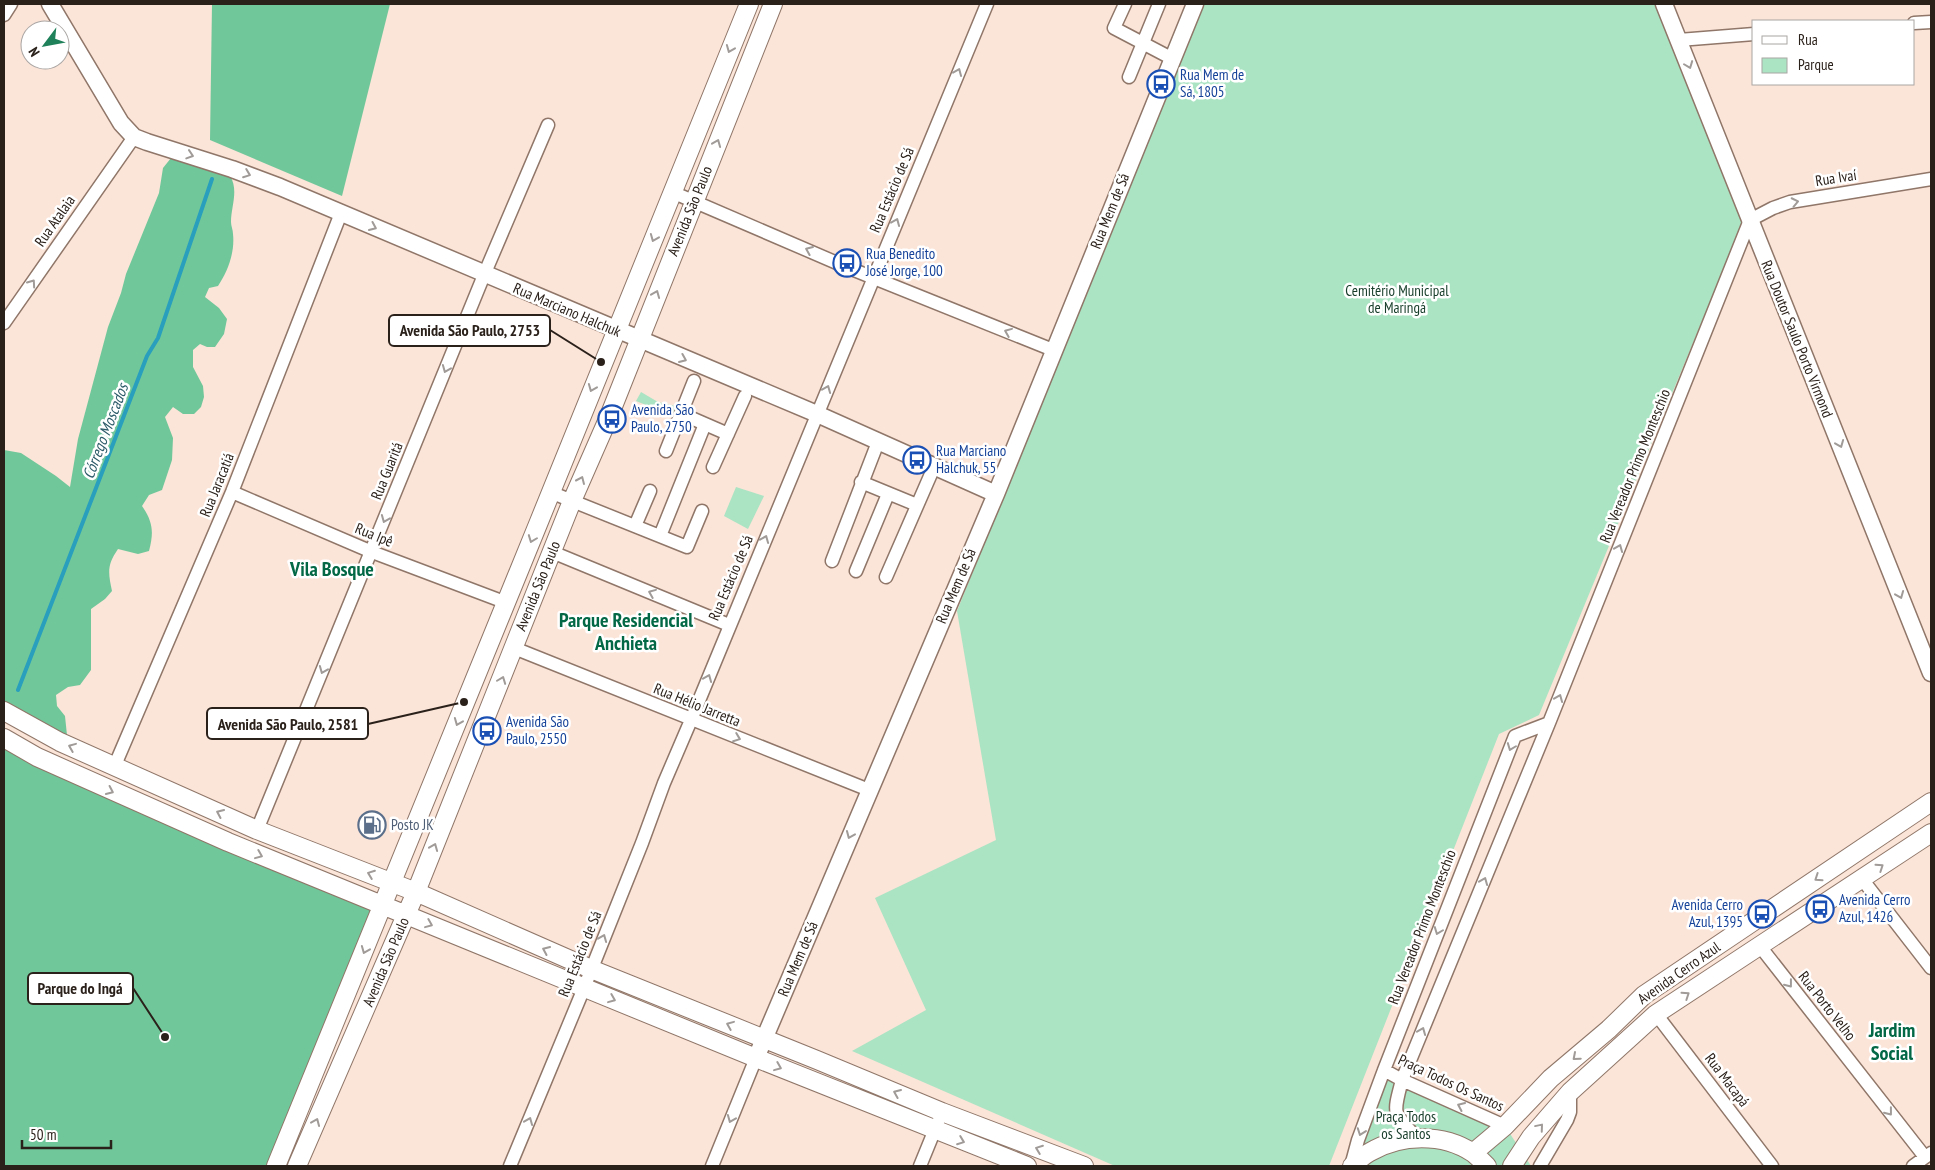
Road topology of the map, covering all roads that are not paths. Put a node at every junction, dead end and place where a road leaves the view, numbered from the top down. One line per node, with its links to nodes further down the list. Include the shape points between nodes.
1 (11, 4): 10 (street)
2 (50, 4): 19 (street, via 121,124)
3 (749, 4): 21 (main road, Avenida São Paulo, one-way to 21)
4 (773, 4): 22 (main road, Avenida São Paulo, one-way to 4)
5 (987, 4): 26 (street, Rua Estácio de Sá, one-way to 5)
6 (1125, 4): 15 (street, via 1114,28)
7 (1159, 4): 15 (street)
8 (1195, 4): 16 (street, Rua Mem de Sá)
9 (1664, 4): 14 (street, Rua Doutor Saulo Porto Virmond)
10 (4, 15)
11 (1931, 22): 12 (street)
12 (1915, 23)
13 (1752, 34): 14 (street)
14 (1679, 40): 24 (street, Rua Doutor Saulo Porto Virmond, one-way to 24)
15 (1142, 44): 16 (street); 17 (street)
16 (1173, 59): 30 (street, Rua Mem de Sá)
17 (1129, 77)
18 (548, 124): 25 (street, Rua Guaritá)
19 (134, 137): 23 (street, Rua Marciano Halchuk, one-way to 23, via 232,169); 27 (street, Rua Atalaia, one-way to 19)
20 (1931, 179): 24 (street, Rua Ivaí, one-way to 20, via 1790,202)
21 (672, 192): 22 (street); 28 (main road, Avenida São Paulo, one-way to 28)
22 (693, 201): 26 (street, one-way to 22); 29 (main road, Avenida São Paulo, one-way to 22)
23 (341, 213): 25 (street, Rua Marciano Halchuk, one-way to 25); 43 (street, Rua Jaracatiá)
24 (1750, 220): 60 (street, Rua Doutor Saulo Porto Virmond, one-way to 60); 63 (street, Rua Vereador Primo Monteschio, one-way to 24)
25 (484, 275): 28 (street, Rua Marciano Halchuk); 52 (street, Rua Guaritá, one-way to 52)
26 (873, 277): 30 (street, one-way to 26); 34 (street, Rua Estácio de Sá, one-way to 26)
27 (4, 323)
28 (616, 330): 29 (street, Rua Marciano Halchuk); 44 (main road, Avenida São Paulo, one-way to 44)
29 (638, 340): 34 (street, Rua Marciano Halchuk, one-way to 34); 47 (main road, Avenida São Paulo, one-way to 29)
30 (1053, 350): 46 (street, Rua Mem de Sá)
31 (694, 381): 33 (street)
32 (745, 396): 36 (street)
33 (682, 414): 35 (street); 38 (street)
34 (817, 414): 37 (street, Rua Marciano Halchuk); 58 (street, Rua Estácio de Sá, one-way to 34)
35 (705, 424): 36 (street); 51 (street)
36 (728, 434): 40 (street)
37 (878, 442): 39 (street, Rua Marciano Halchuk); 41 (street)
38 (666, 450)
39 (934, 466): 46 (street, Rua Marciano Halchuk); 48 (street)
40 (713, 468)
41 (861, 482): 45 (street); 54 (street)
42 (650, 491): 50 (street)
43 (232, 492): 52 (street, Rua Ipê); 65 (street, Rua Jaracatiá)
44 (550, 492): 47 (street); 57 (main road, Avenida São Paulo, one-way to 57)
45 (888, 494): 48 (street); 55 (street)
46 (996, 494): 66 (street, Rua Mem de Sá)
47 (572, 501): 50 (street); 53 (main road, Avenida São Paulo)
48 (916, 505): 56 (street)
49 (702, 511): 51 (street, via 687,547)
50 (635, 526): 51 (street)
51 (660, 536)
52 (372, 552): 57 (street, Rua Ipê); 68 (street, Rua Guaritá, one-way to 68)
53 (552, 552): 58 (street, one-way to 53); 59 (main road, Avenida São Paulo)
54 (832, 562)
55 (856, 571)
56 (886, 578)
57 (506, 602): 71 (main road, Avenida São Paulo, one-way to 71)
58 (729, 625): 62 (street, Rua Estácio de Sá, one-way to 58)
59 (514, 648): 62 (street, Rua Hélio Jarretta); 72 (main road, Avenida São Paulo, one-way to 59)
60 (1931, 673)
61 (4, 711): 65 (main road, one-way to 61, via 45,735)
62 (691, 720): 66 (street, Rua Hélio Jarretta, one-way to 66); 77 (street, Rua Estácio de Sá, one-way to 62)
63 (1549, 723): 84 (street, Rua Vereador Primo Monteschio, one-way to 84, via 1515,736); 85 (street, Rua Vereador Primo Monteschio, one-way to 63)
64 (4, 738): 73 (main road, one-way to 73, via 121,796)
65 (115, 765): 68 (main road, one-way to 65)
66 (870, 790): 81 (street, Rua Mem de Sá, one-way to 81)
67 (1931, 802): 80 (main road, Avenida Cerro Azul, one-way to 80, via 1644,995)
68 (257, 830): 71 (main road, one-way to 68)
69 (1931, 833): 70 (main road, Avenida Cerro Azul, one-way to 69)
70 (1862, 879): 75 (main road, Avenida Cerro Azul); 76 (street)
71 (393, 882): 72 (main road); 73 (main road, Avenida São Paulo)
72 (416, 892): 74 (main road, Avenida São Paulo); 77 (main road, one-way to 72)
73 (384, 905): 74 (main road); 93 (main road, Avenida São Paulo, one-way to 93)
74 (406, 915): 78 (main road, one-way to 78); 94 (main road, Avenida São Paulo, one-way to 74)
75 (1759, 945): 79 (main road, Avenida Cerro Azul, one-way to 75); 92 (street, Rua Porto Velho, one-way to 92)
76 (1931, 968)
77 (591, 969): 78 (street, Rua Estácio de Sá); 81 (main road, one-way to 77)
78 (584, 988): 83 (main road, one-way to 83); 95 (street, Rua Estácio de Sá, one-way to 78)
79 (1656, 1014): 82 (main road, Avenida Cerro Azul); 104 (street, Rua Macapá)
80 (1603, 1034): 82 (main road); 88 (main road, Avenida Cerro Azul, one-way to 88, via 1551,1078)
81 (764, 1039): 83 (street, Rua Mem de Sá); 87 (main road, one-way to 81)
82 (1617, 1049): 86 (main road, Avenida Cerro Azul)
83 (756, 1058): 89 (main road, one-way to 89); 96 (street, Rua Mem de Sá, one-way to 96)
84 (1384, 1070): 85 (street, Praça Todos Os Santos); 100 (street, Rua Vereador Primo Monteschio, one-way to 100, via 1358,1140)
85 (1402, 1080): 88 (street, Praça Todos Os Santos, one-way to 85); 90 (street, Rua Vereador Primo Monteschio, via 1395,1108 1398,1118)
86 (1570, 1092): 102 (main road, Avenida Cerro Azul, one-way to 86, via 1531,1137); 103 (street, via 1567,1120)
87 (942, 1112): 89 (street); 99 (main road, one-way to 87)
88 (1505, 1126): 91 (main road, Avenida Cerro Azul)
89 (935, 1130): 97 (street); 98 (main road, one-way to 98)
90 (1416, 1138): 91 (main road, via 1444,1140); 100 (main road, via 1392,1142 1369,1152)
91 (1473, 1153): 101 (main road)
92 (1928, 1155): 105 (street)
93 (276, 1166)
94 (297, 1166)
95 (510, 1166)
96 (712, 1166)
97 (920, 1166)
98 (1027, 1166)
99 (1084, 1166)
100 (1352, 1166)
101 (1487, 1166)
102 (1512, 1166)
103 (1540, 1166)
104 (1772, 1166)
105 (1913, 1166)

